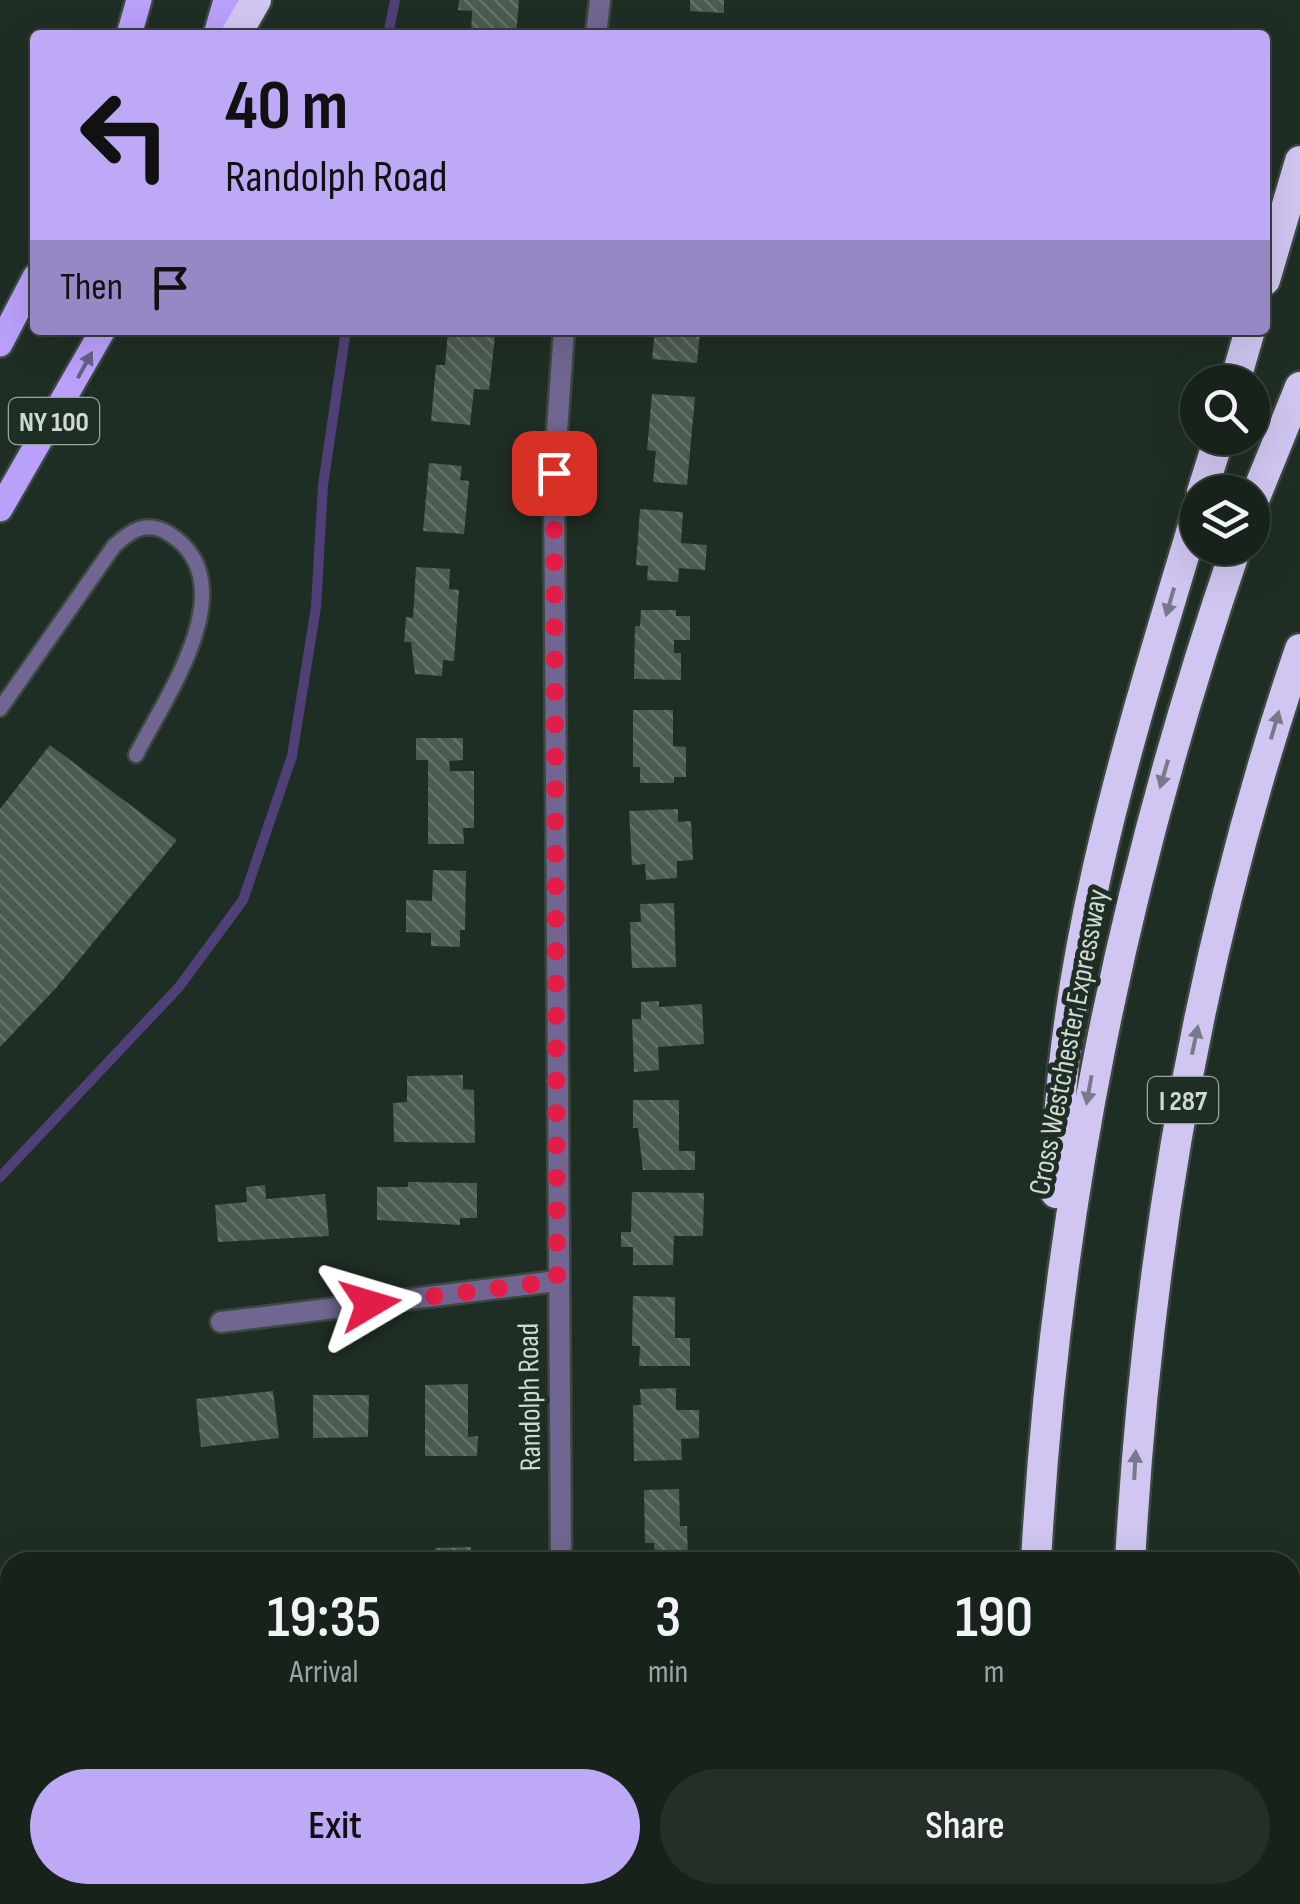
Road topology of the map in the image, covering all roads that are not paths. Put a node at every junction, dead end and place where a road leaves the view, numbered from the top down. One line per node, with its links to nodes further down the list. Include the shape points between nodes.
1 (139, 0): 5 (main road)
2 (226, 0): 6 (main road)
3 (256, 0): 7 (highway)
4 (600, 0): 8 (street)
5 (130, 30)
6 (217, 30)
7 (239, 30)
8 (597, 30)
9 (1300, 160): 10 (highway)
10 (1270, 263)
11 (30, 287): 15 (main road)
12 (100, 335): 19 (main road, NY 100, one-way to 12)
13 (564, 335): 25 (street, Randolph Road, via 554,473)
14 (1249, 335): 16 (highway)
15 (0, 344)
16 (1240, 365)
17 (1300, 386): 18 (highway)
18 (1264, 475)
19 (0, 509)
20 (1182, 565): 26 (highway, one-way to 26, via 1086,914 1065,1030)
21 (1230, 565): 26 (highway, Cross Westchester Expressway, one-way to 26, via 1194,670 1124,926 1092,1072)
22 (1300, 648): 30 (highway, I 287, one-way to 22, via 1148,1326 1187,1072 1248,821)
23 (0, 709): 24 (lane, via 114,546 132,530 167,532 200,580 201,626)
24 (136, 755)
25 (557, 1281): 27 (street); 28 (street, Randolph Road)
26 (1056, 1315): 29 (highway, Cross Westchester Expressway)
27 (220, 1322)
28 (561, 1552)
29 (1037, 1552)
30 (1131, 1552)

